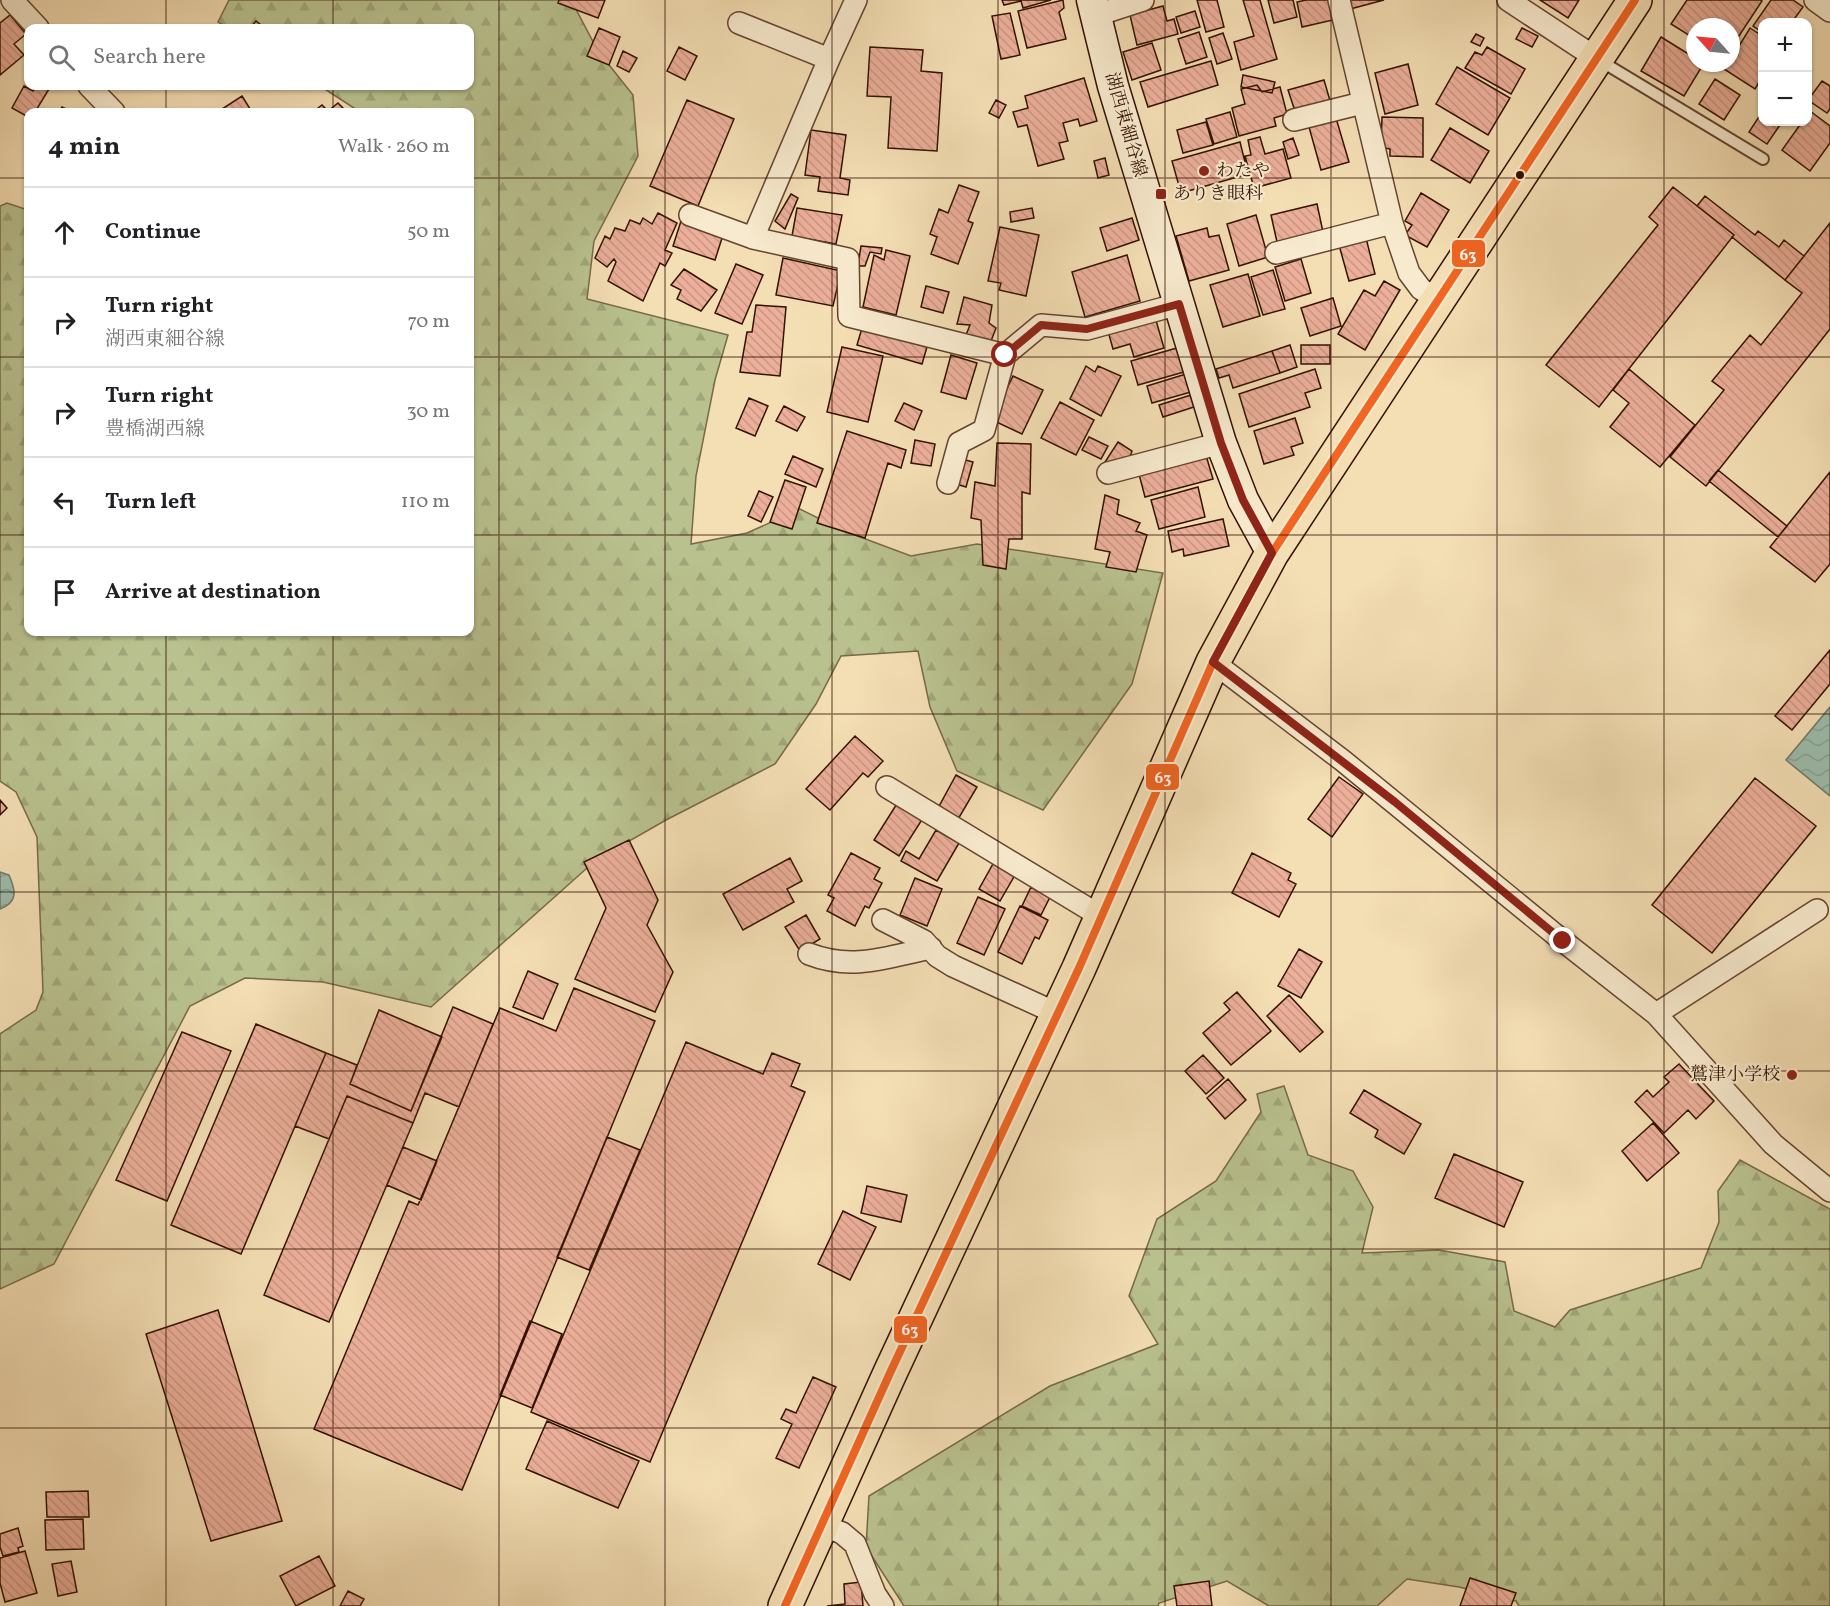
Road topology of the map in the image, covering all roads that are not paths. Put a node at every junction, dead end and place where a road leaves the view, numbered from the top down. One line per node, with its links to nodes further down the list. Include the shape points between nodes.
1 (12, 0): 11 (street)
2 (856, 0): 12 (street)
3 (1143, 0): 8 (street)
4 (1339, 0): 15 (street)
5 (1508, 0): 13 (street)
6 (1635, 0): 13 (main road)
7 (1815, 0): 9 (street)
8 (1094, 8): 24 (main road, 湖西東細谷線, via 1113,86)
9 (1830, 11)
10 (739, 23): 12 (street)
11 (34, 24)
12 (829, 58): 21 (street)
13 (1596, 58): 18 (lane); 23 (main road)
14 (93, 90): 16 (street)
15 (1362, 103): 17 (street); 20 (street)
16 (110, 108)
17 (1294, 120)
18 (1763, 159)
19 (690, 215): 21 (street)
20 (1392, 223): 22 (street); 23 (street, via 1409,273 1421,289)
21 (753, 238): 25 (street, via 848,259 849,316)
22 (1276, 253)
23 (1438, 300): 29 (main road)
24 (1179, 304): 25 (street, via 1087,329 1041,325); 26 (main road, 湖西東細谷線)
25 (1005, 355): 28 (street, via 984,430 959,443)
26 (1221, 443): 27 (street); 29 (main road, 湖西東細谷線, via 1243,500)
27 (1108, 473)
28 (948, 483)
29 (1272, 553): 30 (main road)
30 (1213, 662): 33 (main road); 38 (street, via 1351,767)
31 (887, 787): 33 (street)
32 (1817, 910): 38 (street)
33 (1102, 917): 37 (main road)
34 (883, 920): 35 (street)
35 (931, 948): 36 (street, via 852,963); 37 (street, via 953,966)
36 (809, 954)
37 (1058, 1014): 40 (main road)
38 (1656, 1014): 39 (street, via 1773,1144)
39 (1830, 1191)
40 (822, 1525): 41 (main road); 42 (street, via 842,1533 855,1544 875,1594)
41 (785, 1606)
42 (884, 1606)

